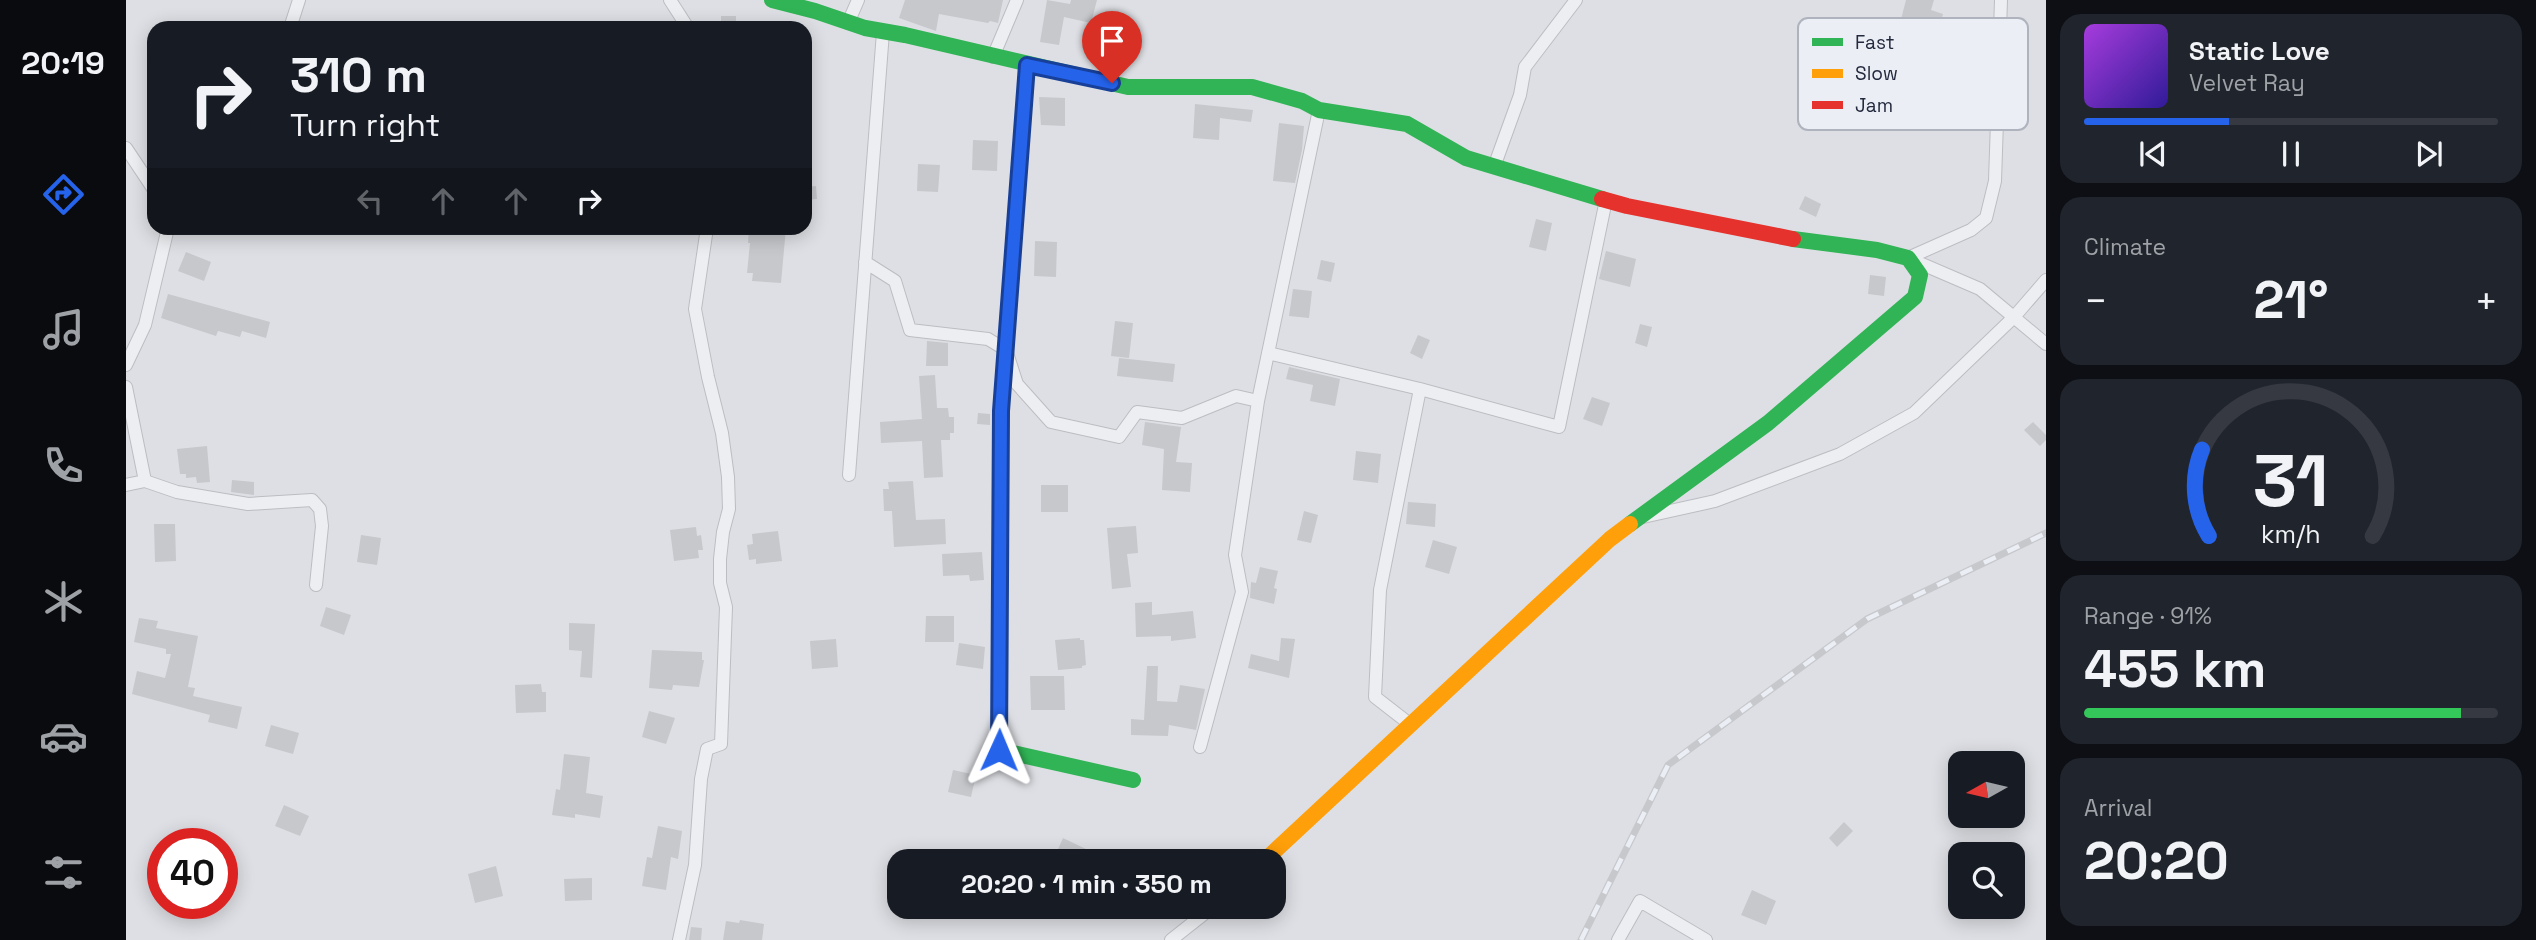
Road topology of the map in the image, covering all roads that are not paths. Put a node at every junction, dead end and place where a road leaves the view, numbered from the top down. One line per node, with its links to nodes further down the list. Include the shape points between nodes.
1 (299, 0): 9 (street)
2 (670, 0): 10 (street)
3 (772, 0): 11 (street)
4 (858, 0): 11 (street)
5 (1017, 0): 13 (street)
6 (1576, 0): 18 (street, via 1525,67 1520,95)
7 (2001, 0): 8 (street)
8 (2000, 18)
9 (292, 21)
10 (684, 21)
11 (848, 23): 12 (street)
12 (883, 32): 13 (street); 24 (street)
13 (993, 57): 14 (street)
14 (1027, 65): 15 (street, via 1128,88 1252,87); 28 (street)
15 (1319, 110): 18 (street, via 1407,124 1466,158); 29 (street)
16 (1996, 130): 23 (street, via 1994,181 1986,218 1971,230)
17 (126, 148): 19 (street)
18 (1494, 167): 20 (street)
19 (147, 180)
20 (1606, 200): 23 (street, via 1770,236); 32 (street, via 1559,427)
21 (166, 235): 30 (street, via 145,325)
22 (706, 235): 44 (street, via 695,309 728,477 729,509 720,559 726,607 720,744 707,749 695,865)
23 (1908, 258): 26 (street, via 1980,289); 37 (street, via 1920,275 1915,298 1768,423)
24 (865, 262): 28 (street, via 895,281 910,330 988,339); 34 (street)
25 (2046, 280): 26 (street)
26 (2014, 317): 27 (street); 37 (street, via 1914,413 1840,454 1716,501)
27 (2046, 344)
28 (1006, 350): 33 (street, via 1017,384 1051,422 1119,436 1137,412 1182,418 1236,396); 41 (street, via 1001,411 999,750)
29 (1268, 354): 32 (street); 33 (street)
30 (126, 365)
31 (126, 387): 35 (street)
32 (1420, 389): 39 (street, via 1380,590 1375,698)
33 (1258, 401): 40 (street, via 1235,555 1242,592)
34 (849, 475)
35 (145, 481): 36 (street); 38 (street, via 177,492 248,504 312,500 320,509 322,526)
36 (126, 485)
37 (1639, 518): 39 (street, via 1610,539)
38 (316, 585)
39 (1411, 725): 42 (street)
40 (1200, 747)
41 (1133, 780)
42 (1277, 849)
43 (1198, 919): 45 (street)
44 (679, 940)
45 (1171, 940)
46 (1618, 940): 47 (street, via 1640,901)
47 (1706, 940)

